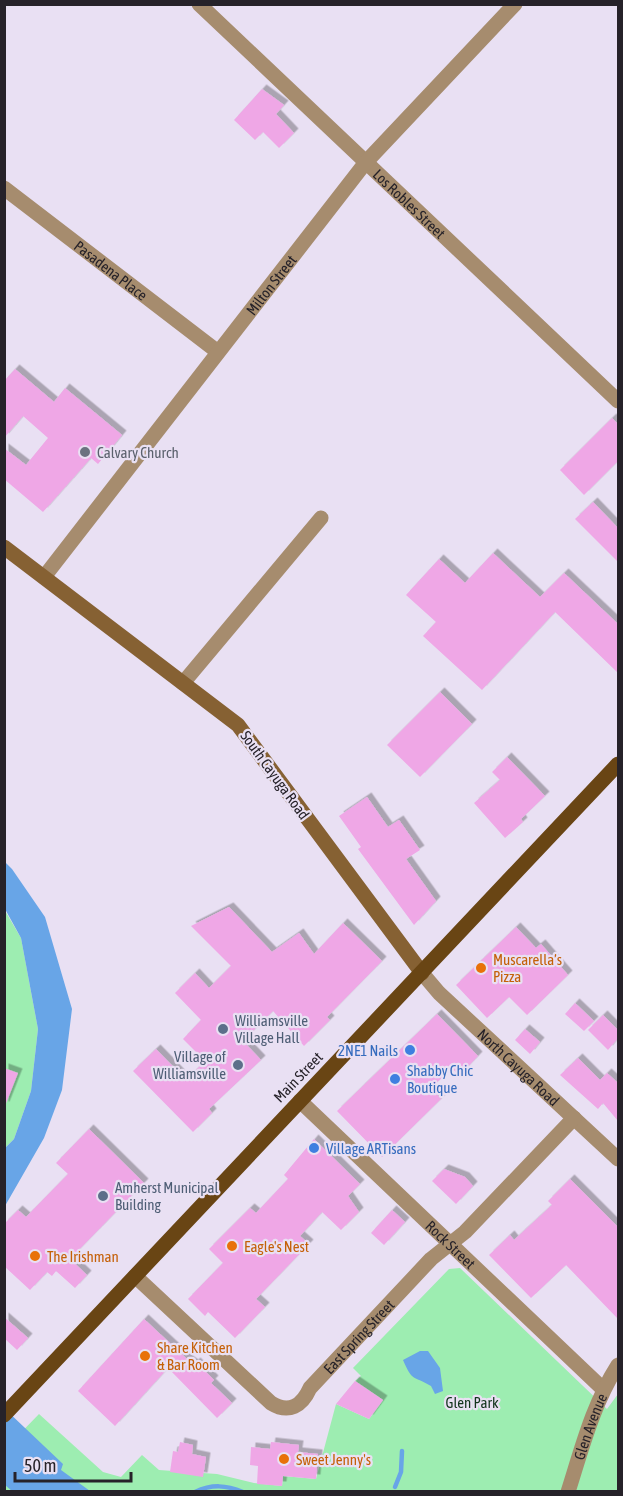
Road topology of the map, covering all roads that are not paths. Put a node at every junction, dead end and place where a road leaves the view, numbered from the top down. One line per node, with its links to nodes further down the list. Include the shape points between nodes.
1 (199, 4): 3 (street, Los Robles Street)
2 (516, 4): 3 (street, Milton Street)
3 (366, 162): 5 (street, Milton Street); 6 (street, Los Robles Street)
4 (4, 188): 5 (street, Pasadena Place)
5 (218, 352): 9 (street, Milton Street)
6 (618, 401)
7 (321, 518): 10 (street)
8 (4, 547): 9 (street, South Cayuga Road)
9 (44, 577): 10 (street, South Cayuga Road)
10 (183, 683): 12 (street, South Cayuga Road, via 238,725)
11 (618, 764): 12 (main road, Main Street)
12 (422, 974): 13 (main road, Main Street); 14 (street, North Cayuga Road)
13 (300, 1101): 16 (street, Rock Street); 17 (main road, Main Street)
14 (574, 1118): 15 (street, North Cayuga Road); 16 (street, East Spring Street)
15 (618, 1159)
16 (450, 1244): 17 (street, East Spring Street, via 431,1259 310,1388 306,1397 295,1407 285,1409 271,1403); 19 (street, Rock Street)
17 (135, 1276): 20 (main road, Main Street)
18 (618, 1365): 19 (street, Glen Avenue)
19 (603, 1389): 21 (street, Glen Avenue)
20 (6, 1414)
21 (568, 1491)

